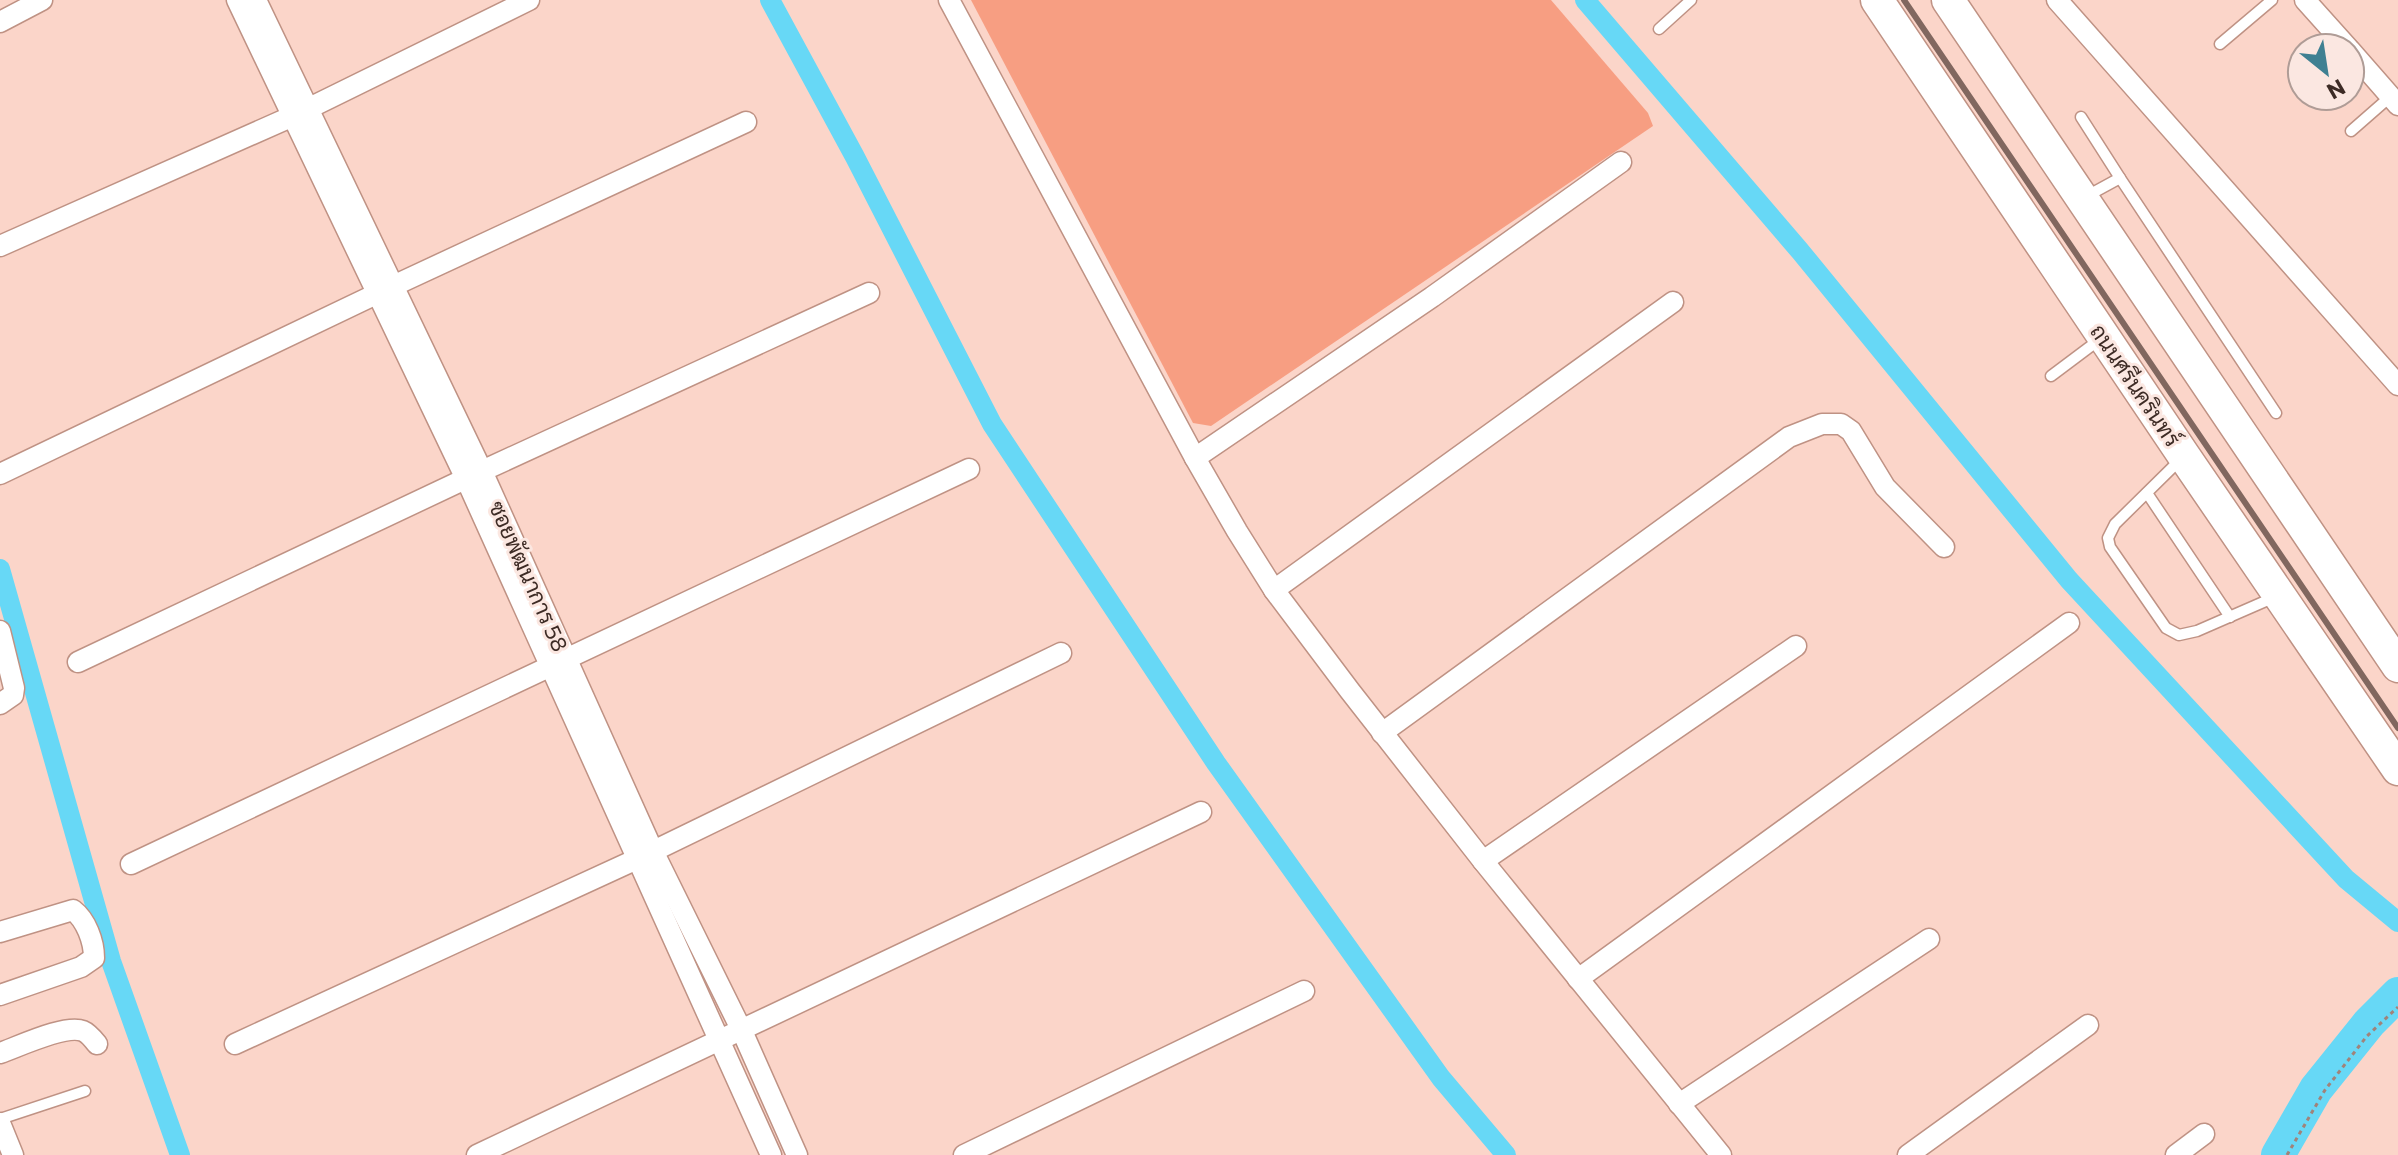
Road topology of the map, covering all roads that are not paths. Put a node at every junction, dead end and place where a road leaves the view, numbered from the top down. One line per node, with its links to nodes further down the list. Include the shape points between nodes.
1 (42, 0): 12 (street)
2 (237, 0): 18 (street, ซอยพัฒนาการ 58)
3 (256, 0): 18 (street, ซอยพัฒนาการ 58)
4 (529, 0): 18 (street)
5 (949, 0): 34 (street)
6 (1691, 0): 13 (lane)
7 (1877, 0): 29 (main road, ถนนศรีนครินทร์)
8 (1948, 0): 24 (main road)
9 (2057, 0): 31 (street)
10 (2272, 0): 15 (lane)
11 (2305, 0): 14 (street)
12 (0, 22)
13 (1659, 29)
14 (2334, 32)
15 (2220, 44)
16 (2366, 68): 17 (street)
17 (2394, 100): 21 (lane)
18 (301, 112): 25 (street); 26 (street, ซอยพัฒนาการ 58)
19 (2081, 117): 23 (lane)
20 (746, 122): 26 (street)
21 (2351, 131)
22 (1621, 162): 34 (street)
23 (2120, 178): 24 (lane); 32 (lane)
24 (2082, 199): 49 (main road)
25 (0, 246)
26 (385, 290): 36 (street); 37 (street, ซอยพัฒนาการ 58)
27 (869, 293): 37 (street)
28 (1673, 302): 40 (street)
29 (2103, 336): 30 (lane); 33 (main road, ถนนศรีนครินทร์)
30 (2051, 376)
31 (2398, 385)
32 (2276, 413)
33 (2184, 456): 38 (lane); 41 (main road, ถนนศรีนครินทร์)
34 (1195, 458): 40 (street)
35 (969, 469): 48 (street)
36 (0, 474)
37 (474, 475): 47 (street); 48 (street, ซอยพัฒนาการ 58)
38 (2147, 493): 42 (lane); 42 (lane, via 2115,524 2110,547 2166,628 2179,635)
39 (1944, 547): 51 (street, via 1885,487 1851,431 1841,424 1822,424 1789,437)
40 (1274, 590): 51 (street)
41 (2279, 595): 42 (lane); 52 (main road, ถนนศรีนครินทร์)
42 (2230, 617)
43 (2069, 623): 59 (street)
44 (0, 631): 50 (street, via 14,688)
45 (1796, 646): 55 (street)
46 (1061, 653): 54 (street)
47 (78, 662)
48 (558, 662): 54 (street, ซอยพัฒนาการ 58); 56 (street)
49 (2397, 662)
50 (0, 704)
51 (1382, 733): 55 (street)
52 (2398, 769)
53 (1201, 812): 63 (street)
54 (645, 855): 63 (street, ซอยพัฒนาการ 58); 64 (street, ซอยพัฒนาการ 58); 66 (street)
55 (1483, 861): 59 (street)
56 (131, 864)
57 (0, 932): 61 (street, via 73,910 82,917 94,958)
58 (1929, 939): 69 (street)
59 (1578, 979): 69 (street)
60 (1304, 991): 76 (street)
61 (0, 995)
62 (2088, 1025): 78 (street)
63 (742, 1031): 64 (street); 75 (street, ซอยพัฒนาการ 58)
64 (720, 1042): 73 (street); 74 (street, ซอยพัฒนาการ 58)
65 (97, 1044): 67 (street, via 85,1031 76,1030)
66 (235, 1044)
67 (0, 1053)
68 (85, 1091): 70 (lane)
69 (1679, 1104): 77 (street)
70 (0, 1121): 72 (street)
71 (2204, 1134): 79 (street)
72 (13, 1155)
73 (477, 1155)
74 (771, 1155)
75 (797, 1155)
76 (964, 1155)
77 (1721, 1155)
78 (1908, 1155)
79 (2176, 1155)

